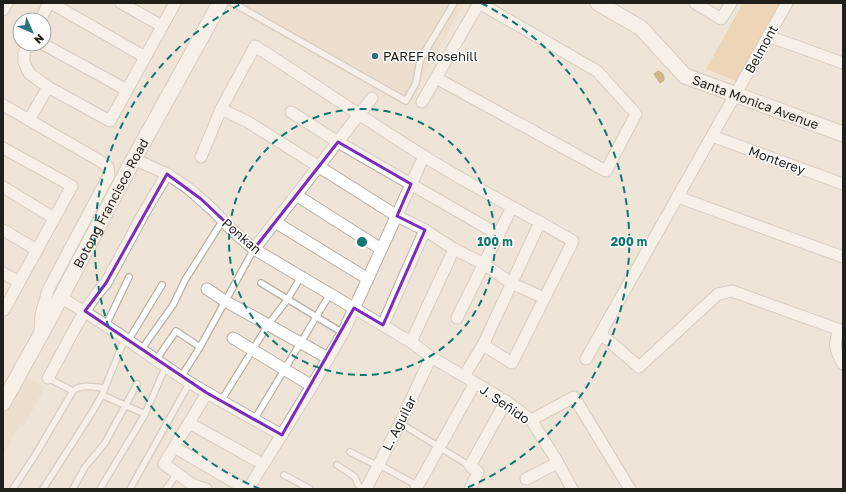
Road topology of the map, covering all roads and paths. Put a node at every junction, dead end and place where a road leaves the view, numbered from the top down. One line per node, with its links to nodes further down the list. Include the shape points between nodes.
1 (7, 3): 13 (street)
2 (50, 3): 14 (street); 19 (street)
3 (121, 3): 15 (street)
4 (175, 3): 15 (street)
5 (220, 3): 38 (street, Botong Francisco Road)
6 (233, 3): 7 (lane, via 406,101 416,83 420,60)
7 (454, 3)
8 (479, 3): 21 (street); 21 (street, via 598,71 636,114 606,171)
9 (598, 3): 24 (street, Santa Monica Avenue, via 641,28 685,76)
10 (695, 3): 11 (street, via 721,19)
11 (731, 3)
12 (787, 3): 16 (street, Belmont)
13 (3, 10)
14 (45, 12)
15 (162, 26): 19 (street)
16 (768, 36): 20 (street); 24 (street, Belmont)
17 (52, 49): 23 (street)
18 (24, 52): 22 (street, via 24,62 29,73)
19 (145, 57): 23 (street)
20 (843, 63)
21 (436, 78): 26 (street)
22 (48, 87): 23 (street, via 110,121); 31 (street)
23 (127, 90)
24 (736, 94): 32 (street, Santa Monica Avenue); 33 (street, Belmont)
25 (372, 98): 30 (street)
26 (422, 102)
27 (3, 105): 31 (street)
28 (221, 109): 30 (street, via 255,46); 37 (street); 39 (street, via 248,122)
29 (291, 112): 34 (street)
30 (359, 115): 34 (street); 36 (street)
31 (30, 120): 86 (street, via 100,161 108,167 109,175 48,290 41,315)
32 (843, 134)
33 (712, 136): 42 (street, Monterey); 45 (street, Belmont)
34 (338, 142): 39 (street); 41 (street)
35 (3, 148): 48 (street, via 72,186)
36 (424, 156): 41 (street); 46 (street)
37 (201, 157)
38 (134, 158): 40 (street, Ponkan); 71 (street, Botong Francisco Road)
39 (318, 167): 44 (street); 47 (street)
40 (166, 174): 49 (street, Ponkan, via 188,188); 77 (street, via 106,283)
41 (411, 184): 47 (street); 54 (street)
42 (843, 184)
43 (3, 188): 48 (street)
44 (296, 195): 50 (street); 58 (street)
45 (678, 197): 59 (street); 85 (street, Belmont)
46 (512, 207): 51 (street); 54 (street)
47 (397, 216): 53 (street); 58 (street)
48 (54, 218): 57 (street)
49 (223, 220): 55 (street, Ponkan); 93 (lane, via 185,280 173,305)
50 (275, 222): 55 (street); 64 (street)
51 (540, 222): 67 (street); 72 (street, via 573,241)
52 (3, 230): 57 (street)
53 (425, 230): 56 (street); 82 (street)
54 (499, 235): 60 (street)
55 (254, 249): 63 (street, Ponkan); 74 (lane)
56 (454, 249): 60 (street); 90 (street)
57 (37, 250): 65 (street)
58 (381, 250): 64 (street)
59 (843, 257)
60 (484, 264): 67 (street); 79 (street)
61 (3, 273): 65 (street)
62 (129, 277): 80 (lane)
63 (301, 277): 70 (street, Ponkan); 73 (lane)
64 (368, 279): 75 (street)
65 (19, 282): 76 (street)
66 (261, 283): 73 (lane)
67 (511, 283): 72 (street); 91 (street)
68 (162, 285): 88 (lane)
69 (207, 289): 74 (street)
70 (330, 294): 75 (street, Ponkan); 78 (lane)
71 (61, 298): 77 (street); 86 (street, Botong Francisco Road)
72 (544, 298): 91 (street, via 512,363)
73 (287, 300): 78 (lane); 81 (lane)
74 (225, 301): 81 (street); 92 (lane)
75 (354, 308): 82 (street, Ponkan); 84 (street)
76 (3, 310)
77 (86, 311): 80 (street); 103 (street)
78 (315, 317): 84 (lane); 89 (lane)
79 (457, 318)
80 (106, 325): 88 (street)
81 (268, 325): 89 (street); 94 (lane)
82 (383, 325): 90 (street, J. Señido)
83 (841, 331): 85 (street, via 732,291 718,294 639,367); 99 (street, via 835,340 836,351)
84 (343, 333): 96 (street)
85 (602, 334): 97 (street, Belmont)
86 (41, 336): 114 (street, Botong Francisco Road)
87 (233, 338): 94 (street)
88 (126, 339): 93 (street); 108 (lane)
89 (300, 342): 96 (street); 101 (lane)
90 (411, 342): 95 (street, J. Señido)
91 (483, 345): 102 (street)
92 (200, 347): 98 (lane, via 176,331); 104 (lane)
93 (141, 350): 98 (street)
94 (252, 350): 101 (street); 112 (lane)
95 (432, 357): 102 (street, J. Señido); 120 (street, L. Aguilar)
96 (328, 358): 107 (street)
97 (586, 359)
98 (156, 360): 100 (street)
99 (843, 364)
100 (166, 366): 104 (street); 116 (lane)
101 (285, 370): 107 (street); 117 (lane)
102 (464, 376): 105 (street, J. Señido)
103 (48, 378): 109 (lane)
104 (186, 379): 110 (street); 139 (lane)
105 (475, 383): 113 (street, J. Señido); 122 (street)
106 (137, 384): 115 (lane)
107 (312, 386): 121 (street)
108 (104, 388): 109 (lane, via 89,386); 111 (lane)
109 (73, 391): 135 (lane)
110 (207, 393): 112 (street); 119 (street)
111 (102, 395): 115 (lane); 136 (lane)
112 (221, 401): 117 (street)
113 (506, 401): 118 (street, J. Señido); 129 (street)
114 (3, 403)
115 (125, 404): 116 (lane); 137 (lane, via 104,444)
116 (145, 414): 138 (lane)
117 (254, 420): 121 (street)
118 (531, 420): 125 (street, J. Señido); 147 (street, via 574,397)
119 (189, 423): 123 (street); 126 (street)
120 (400, 423): 122 (lane); 128 (street, L. Aguilar)
121 (282, 435): 126 (street)
122 (440, 447): 129 (lane); 134 (street)
123 (174, 448): 130 (street, via 164,464); 142 (street)
124 (350, 452): 128 (lane)
125 (557, 461): 132 (street); 146 (street, J. Señido)
126 (264, 464): 142 (street)
127 (337, 465): 144 (lane, via 355,477 358,485)
128 (378, 465): 134 (lane); 144 (street, L. Aguilar)
129 (470, 466): 145 (street, via 478,472)
130 (176, 474): 133 (street); 140 (lane)
131 (284, 475): 143 (lane)
132 (526, 479)
133 (192, 487): 141 (street)
134 (417, 488)
135 (13, 489)
136 (43, 489)
137 (73, 489)
138 (100, 489)
139 (130, 489)
140 (166, 489)
141 (206, 489)
142 (247, 489)
143 (310, 489)
144 (365, 489)
145 (470, 489)
146 (572, 489)
147 (630, 489)

